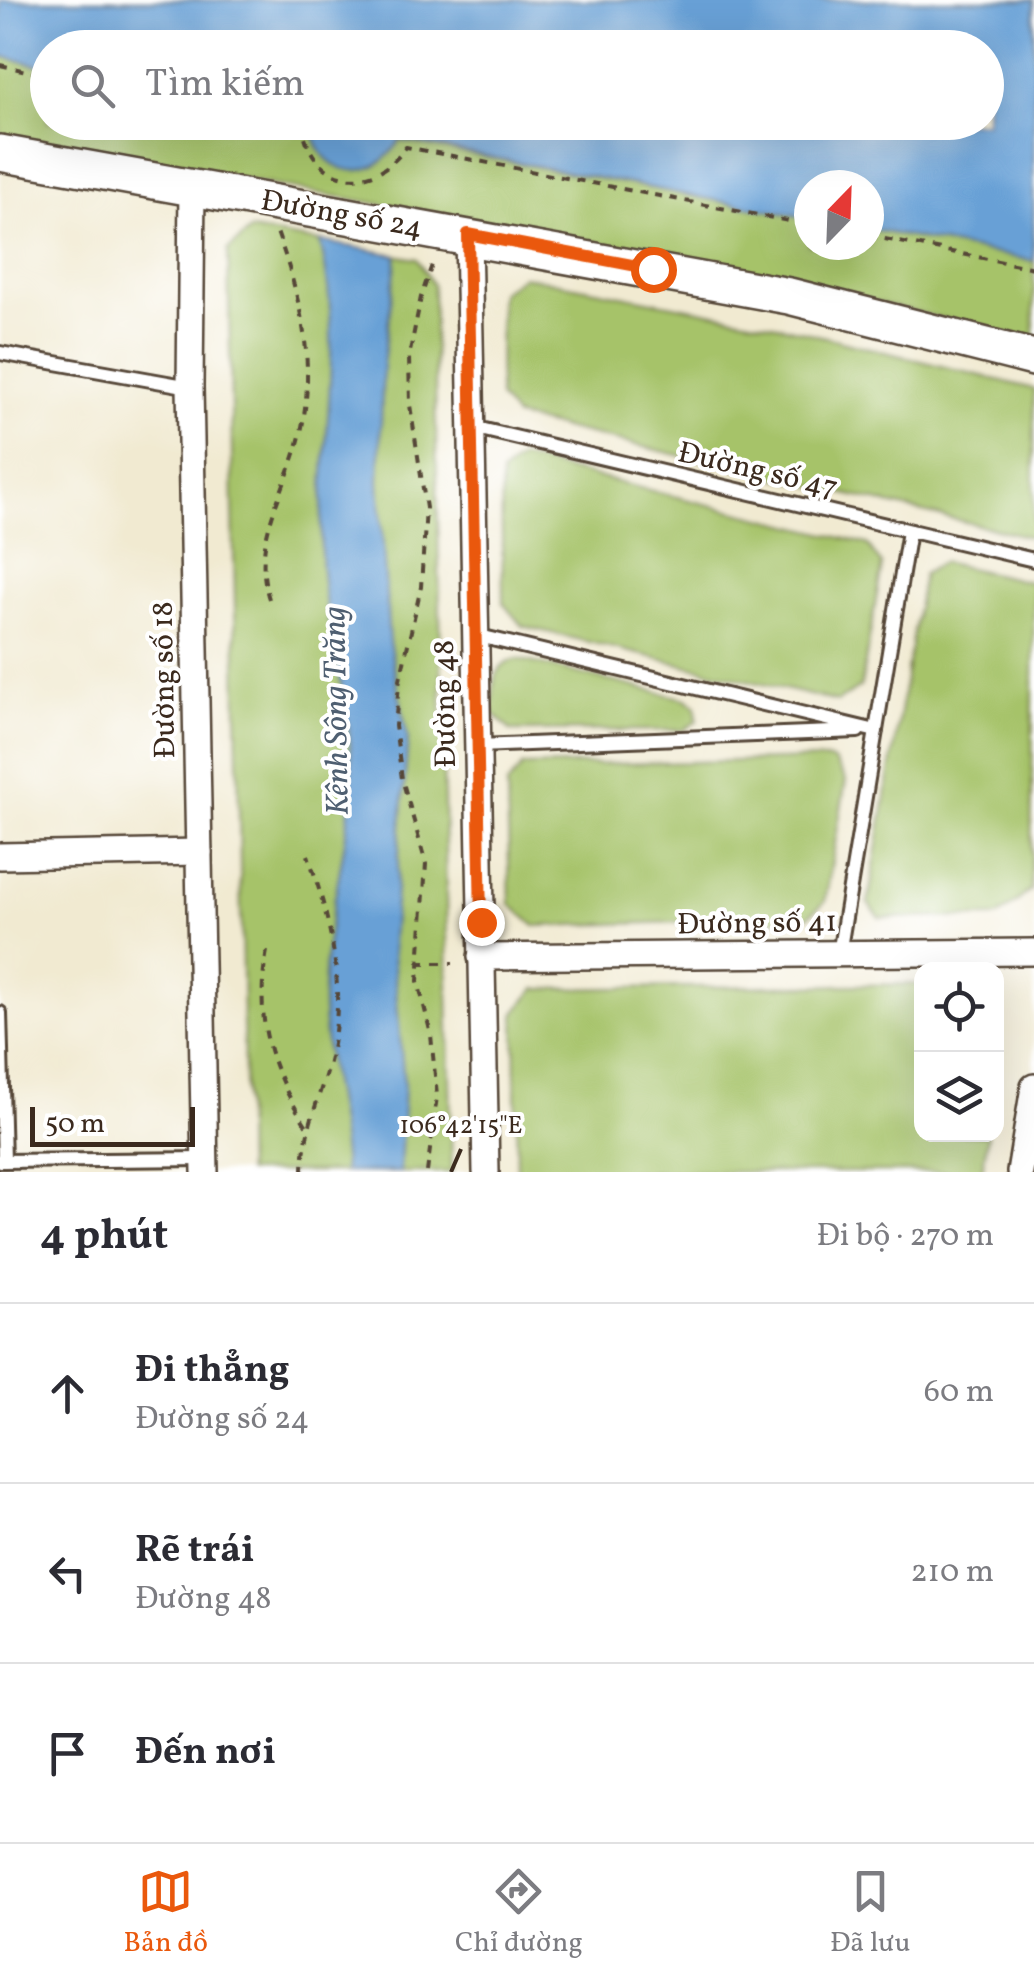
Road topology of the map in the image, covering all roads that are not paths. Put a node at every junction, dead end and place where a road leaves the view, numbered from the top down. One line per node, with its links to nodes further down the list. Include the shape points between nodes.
1 (0, 152): 2 (street, Đường số 24)
2 (192, 187): 3 (street, Đường số 24); 6 (street, Đường số 18)
3 (468, 234): 5 (street, Đường số 24, via 789,296); 7 (street, Đường 48)
4 (0, 353): 6 (lane)
5 (1034, 358)
6 (190, 387): 13 (street, Đường số 18)
7 (472, 427): 8 (lane, Đường số 47); 10 (street, Đường 48)
8 (909, 531): 9 (lane, Đường số 47); 11 (lane)
9 (1034, 560)
10 (476, 634): 11 (lane); 12 (street, Đường 48)
11 (876, 731): 12 (lane); 16 (lane)
12 (478, 746): 17 (street, Đường 48)
13 (199, 852): 14 (street); 21 (street, Đường số 18)
14 (0, 856)
15 (1034, 952): 16 (street, Đường số 41)
16 (838, 954): 17 (street, Đường số 41)
17 (481, 957): 22 (street, Đường 48)
18 (0, 1012): 20 (lane)
19 (1034, 1088): 23 (street)
20 (2, 1161): 21 (lane)
21 (205, 1165)
22 (486, 1172)
23 (1020, 1172)

